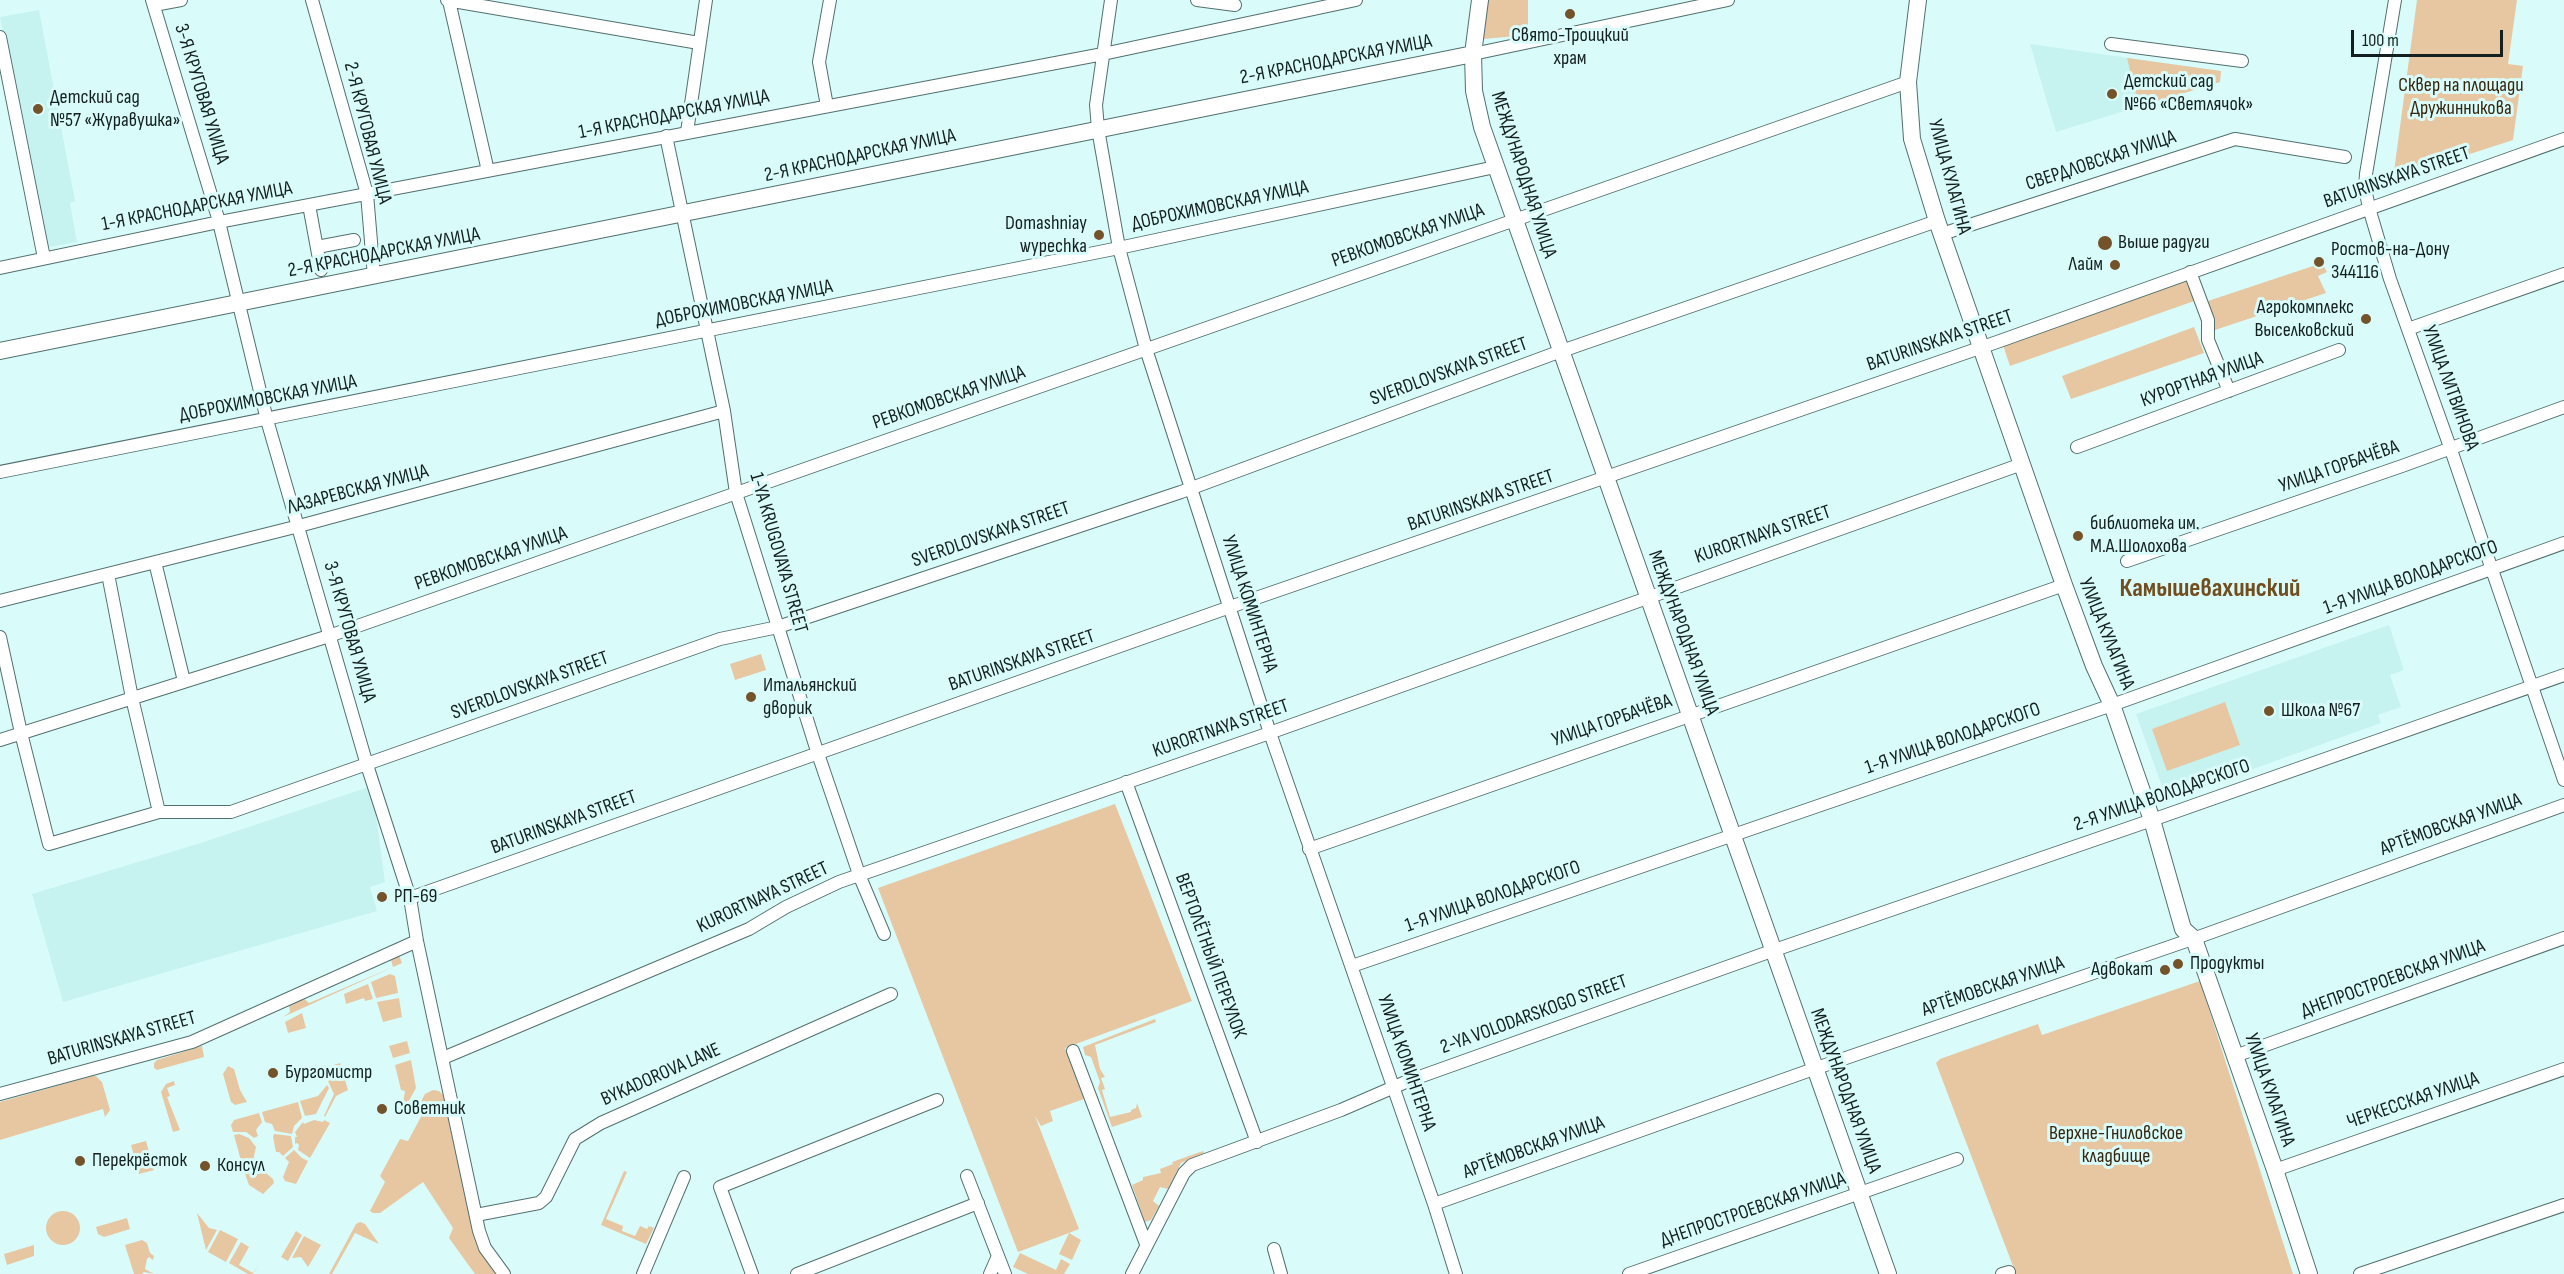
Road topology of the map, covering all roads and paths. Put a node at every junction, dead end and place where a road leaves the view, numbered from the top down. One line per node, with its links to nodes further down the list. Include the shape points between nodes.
1 (181, 0): 13 (street)
2 (312, 0): 30 (street, 2-Я КРУГОВАЯ УЛИЦА)
3 (448, 0): 16 (street); 29 (street)
4 (706, 0): 16 (street)
5 (831, 0): 22 (street, via 819,62)
6 (1111, 0): 18 (street, УЛИЦА КОМИНТЕРНА)
7 (1197, 0): 14 (street)
8 (1356, 0): 18 (street, 1-Я КРАСНОДАРСКАЯ УЛИЦА)
9 (1480, 0): 19 (street, МЕЖДУНАРОДНАЯ УЛИЦА)
10 (1728, 0): 19 (street, 2-Я КРАСНОДАРСКАЯ УЛИЦА)
11 (1918, 0): 21 (street, УЛИЦА КУЛАГИНА)
12 (2395, 0): 32 (street, УЛИЦА ЛИТВИНОВА, via 2365,188)
13 (153, 3): 35 (street, 3-Я КРУГОВАЯ УЛИЦА)
14 (1235, 5)
15 (0, 37): 40 (street)
16 (699, 44): 24 (street)
17 (2111, 44): 20 (street)
18 (1104, 54): 22 (street, 1-Я КРАСНОДАРСКАЯ УЛИЦА); 23 (street, УЛИЦА КОМИНТЕРНА, via 1096,105)
19 (1473, 54): 23 (street, 2-Я КРАСНОДАРСКАЯ УЛИЦА); 28 (street, МЕЖДУНАРОДНАЯ УЛИЦА, via 1474,91)
20 (2242, 61)
21 (1908, 82): 34 (street, РЕВКОМОВСКАЯ УЛИЦА); 36 (street, УЛИЦА КУЛАГИНА, via 1912,139)
22 (827, 106): 24 (street, 1-Я КРАСНОДАРСКАЯ УЛИЦА)
23 (1098, 129): 33 (street, 2-Я КРАСНОДАРСКАЯ УЛИЦА); 39 (street, УЛИЦА КОМИНТЕРНА)
24 (687, 132): 25 (street, 1-Я КРАСНОДАРСКАЯ УЛИЦА)
25 (666, 136): 29 (street, 1-Я КРАСНОДАРСКАЯ УЛИЦА); 33 (street, 1-YA KRUGOVAYA STREET)
26 (2564, 140): 32 (street, BATURINSKAYA STREET)
27 (2345, 157): 36 (street, СВЕРДЛОВСКАЯ УЛИЦА, via 2235,139)
28 (1495, 167): 34 (street, МЕЖДУНАРОДНАЯ УЛИЦА); 39 (street, ДОБРОХИМОВСКАЯ УЛИЦА)
29 (488, 171): 30 (street, 1-Я КРАСНОДАРСКАЯ УЛИЦА)
30 (367, 194): 31 (street, 1-Я КРАСНОДАРСКАЯ УЛИЦА); 45 (street, 2-Я КРУГОВАЯ УЛИЦА)
31 (309, 205): 35 (street, 1-Я КРАСНОДАРСКАЯ УЛИЦА); 38 (street)
32 (2369, 208): 43 (street, BATURINSKAYA STREET); 47 (street, УЛИЦА ЛИТВИНОВА)
33 (683, 214): 45 (street, 2-Я КРАСНОДАРСКАЯ УЛИЦА); 48 (street, 1-YA KRUGOVAYA STREET)
34 (1513, 220): 50 (street, РЕВКОМОВСКАЯ УЛИЦА); 53 (street, МЕЖДУНАРОДНАЯ УЛИЦА)
35 (219, 222): 40 (street, 1-Я КРАСНОДАРСКАЯ УЛИЦА); 46 (street, 3-Я КРУГОВАЯ УЛИЦА)
36 (1940, 228): 49 (street, УЛИЦА КУЛАГИНА); 53 (street, SVERDLOVSKAYA STREET)
37 (354, 240): 38 (street)
38 (317, 247): 42 (street)
39 (1119, 248): 48 (street, ДОБРОХИМОВСКАЯ УЛИЦА); 50 (street, УЛИЦА КОМИНТЕРНА)
40 (44, 258): 41 (street, 1-Я КРАСНОДАРСКАЯ УЛИЦА)
41 (0, 268)
42 (321, 270)
43 (2190, 272): 49 (street, BATURINSKAYA STREET); 54 (street, via 2208,320 2208,340)
44 (2564, 274): 47 (street)
45 (374, 277): 46 (street, 2-Я КРАСНОДАРСКАЯ УЛИЦА)
46 (237, 304): 52 (street, 2-Я КРАСНОДАРСКАЯ УЛИЦА); 57 (street, 3-Я КРУГОВАЯ УЛИЦА)
47 (2408, 329): 59 (street, УЛИЦА ЛИТВИНОВА)
48 (707, 332): 56 (street, 1-YA KRUGOVAYA STREET); 57 (street, ДОБРОХИМОВСКАЯ УЛИЦА)
49 (1981, 347): 60 (street, УЛИЦА КУЛАГИНА); 62 (street, BATURINSKAYA STREET)
50 (1146, 350): 63 (street, УЛИЦА КОМИНТЕРНА); 64 (street, РЕВКОМОВСКАЯ УЛИЦА)
51 (2339, 350): 54 (street, КУРОРТНАЯ УЛИЦА)
52 (0, 351)
53 (1560, 351): 62 (street, МЕЖДУНАРОДНАЯ УЛИЦА); 63 (street, SVERDLOVSKAYA STREET)
54 (2229, 391): 58 (street, КУРОРТНАЯ УЛИЦА)
55 (2564, 407): 59 (street, УЛИЦА ГОРБАЧЁВА)
56 (724, 411): 64 (street, 1-YA KRUGOVAYA STREET); 65 (street, ЛАЗАРЕВСКАЯ УЛИЦА)
57 (267, 420): 61 (street, ДОБРОХИМОВСКАЯ УЛИЦА); 65 (street, 3-Я КРУГОВАЯ УЛИЦА)
58 (2077, 447)
59 (2450, 447): 67 (street, УЛИЦА ГОРБАЧЁВА); 69 (street, УЛИЦА ЛИТВИНОВА)
60 (2022, 464): 71 (street, УЛИЦА КУЛАГИНА); 72 (street, KURORTNAYA STREET)
61 (0, 472)
62 (1605, 479): 72 (street, МЕЖДУНАРОДНАЯ УЛИЦА); 74 (street, BATURINSKAYA STREET)
63 (1190, 488): 74 (street, УЛИЦА КОМИНТЕРНА); 75 (street, SVERDLOVSKAYA STREET)
64 (736, 493): 75 (street, 1-YA KRUGOVAYA STREET); 76 (street, РЕВКОМОВСКАЯ УЛИЦА)
65 (299, 526): 68 (street, ЛАЗАРЕВСКАЯ УЛИЦА); 76 (street, 3-Я КРУГОВАЯ УЛИЦА)
66 (2564, 543): 69 (street, 1-Я УЛИЦА ВОЛОДАРСКОГО)
67 (2127, 561)
68 (155, 562): 70 (street, ЛАЗАРЕВСКАЯ УЛИЦА); 79 (street)
69 (2492, 568): 80 (street, УЛИЦА ЛИТВИНОВА); 82 (street, 1-Я УЛИЦА ВОЛОДАРСКОГО)
70 (108, 573): 73 (street, ЛАЗАРЕВСКАЯ УЛИЦА); 81 (street)
71 (2064, 585): 82 (street, УЛИЦА КУЛАГИНА); 83 (street, УЛИЦА ГОРБАЧЁВА)
72 (1647, 597): 83 (street, МЕЖДУНАРОДНАЯ УЛИЦА); 85 (street, KURORTNAYA STREET)
73 (0, 601)
74 (1230, 608): 85 (street, УЛИЦА КОМИНТЕРНА); 87 (street, BATURINSKAYA STREET)
75 (778, 627): 87 (street, 1-YA KRUGOVAYA STREET); 88 (street, SVERDLOVSKAYA STREET, via 720,639)
76 (329, 636): 79 (street, РЕВКОМОВСКАЯ УЛИЦА); 88 (street, 3-Я КРУГОВАЯ УЛИЦА)
77 (0, 637): 84 (street)
78 (2564, 675): 80 (street, 2-Я УЛИЦА ВОЛОДАРСКОГО)
79 (184, 681): 81 (street, РЕВКОМОВСКАЯ УЛИЦА)
80 (2533, 686): 89 (street, УЛИЦА ЛИТВИНОВА); 93 (street, 2-Я УЛИЦА ВОЛОДАРСКОГО)
81 (132, 698): 84 (street, РЕВКОМОВСКАЯ УЛИЦА); 92 (street)
82 (2112, 705): 93 (street, УЛИЦА КУЛАГИНА); 94 (street, 1-Я УЛИЦА ВОЛОДАРСКОГО)
83 (1690, 714): 94 (street, МЕЖДУНАРОДНАЯ УЛИЦА); 95 (street, УЛИЦА ГОРБАЧЁВА)
84 (21, 733): 86 (street, РЕВКОМОВСКАЯ УЛИЦА); 92 (street, SVERDLOVSKAYA STREET, via 49,844)
85 (1270, 733): 90 (street, KURORTNAYA STREET); 95 (street, УЛИЦА КОМИНТЕРНА)
86 (0, 740)
87 (818, 754): 96 (street, 1-YA KRUGOVAYA STREET); 97 (street, BATURINSKAYA STREET)
88 (367, 765): 92 (street, SVERDLOVSKAYA STREET, via 231,812); 97 (street, 3-Я КРУГОВАЯ УЛИЦА)
89 (2564, 780)
90 (1126, 783): 96 (street, KURORTNAYA STREET); 113 (street, ВЕРТОЛЁТНЫЙ ПЕРЕУЛОК)
91 (2564, 805): 100 (street, АРТЁМОВСКАЯ УЛИЦА)
92 (159, 812)
93 (2152, 820): 100 (street, УЛИЦА КУЛАГИНА, via 2183,929); 102 (street, 2-Я УЛИЦА ВОЛОДАРСКОГО)
94 (1731, 835): 102 (street, МЕЖДУНАРОДНАЯ УЛИЦА); 103 (street, 1-Я УЛИЦА ВОЛОДАРСКОГО)
95 (1309, 849): 103 (street, УЛИЦА КОМИНТЕРНА)
96 (860, 877): 98 (street, 1-YA KRUGOVAYA STREET); 107 (street, KURORTNAYA STREET, via 839,882 749,929)
97 (410, 898): 101 (street, 3-Я КРУГОВАЯ УЛИЦА)
98 (884, 934)
99 (2564, 938): 106 (street, ДНЕПРОСТРОЕВСКАЯ УЛИЦА)
100 (2194, 939): 106 (street, УЛИЦА КУЛАГИНА); 108 (street, АРТЁМОВСКАЯ УЛИЦА)
101 (417, 941): 107 (street, 3-Я КРУГОВАЯ УЛИЦА); 111 (street, BATURINSKAYA STREET, via 192,1042)
102 (1772, 951): 108 (street, МЕЖДУНАРОДНАЯ УЛИЦА); 110 (street, 2-YA VOLODARSKOGO STREET)
103 (1352, 966): 110 (street, УЛИЦА КОМИНТЕРНА)
104 (891, 994): 122 (street, BYKADOROVA LANE, via 601,1123 575,1139 546,1197 539,1203)
105 (1073, 1051): 123 (street)
106 (2235, 1056): 115 (street, УЛИЦА КУЛАГИНА)
107 (443, 1058): 122 (street, 3-Я КРУГОВАЯ УЛИЦА)
108 (1815, 1069): 118 (street, МЕЖДУНАРОДНАЯ УЛИЦА); 120 (street, АРТЁМОВСКАЯ УЛИЦА)
109 (2564, 1069): 115 (street, ЧЕРКЕССКАЯ УЛИЦА)
110 (1394, 1088): 113 (street, 2-YA VOLODARSKOGO STREET); 120 (street, УЛИЦА КОМИНТЕРНА)
111 (0, 1094)
112 (937, 1100): 128 (street, via 720,1186)
113 (1257, 1142): 123 (street, 2-YA VOLODARSKOGO STREET, via 1186,1168)
114 (1957, 1159): 118 (street, ДНЕПРОСТРОЕВСКАЯ УЛИЦА)
115 (2275, 1170): 137 (street, УЛИЦА КУЛАГИНА)
116 (967, 1176): 119 (street)
117 (684, 1177): 127 (street)
118 (1859, 1193): 135 (street, ДНЕПРОСТРОЕВСКАЯ УЛИЦА); 136 (street, МЕЖДУНАРОДНАЯ УЛИЦА)
119 (978, 1203): 125 (street); 129 (street)
120 (1434, 1204): 134 (street, УЛИЦА КОМИНТЕРНА)
121 (2564, 1204): 138 (street)
122 (476, 1215): 126 (street, 3-Я КРУГОВАЯ УЛИЦА, via 485,1248)
123 (1146, 1245): 132 (street, 2-YA VOLODARSKOGO STREET)
124 (1274, 1249): 133 (street)
125 (998, 1256): 130 (street); 131 (street)
126 (504, 1274)
127 (643, 1274)
128 (752, 1274)
129 (797, 1274)
130 (991, 1274)
131 (1005, 1274)
132 (1132, 1274)
133 (1281, 1274)
134 (1456, 1274)
135 (1629, 1274)
136 (1888, 1274)
137 (2309, 1274)
138 (2360, 1274)

